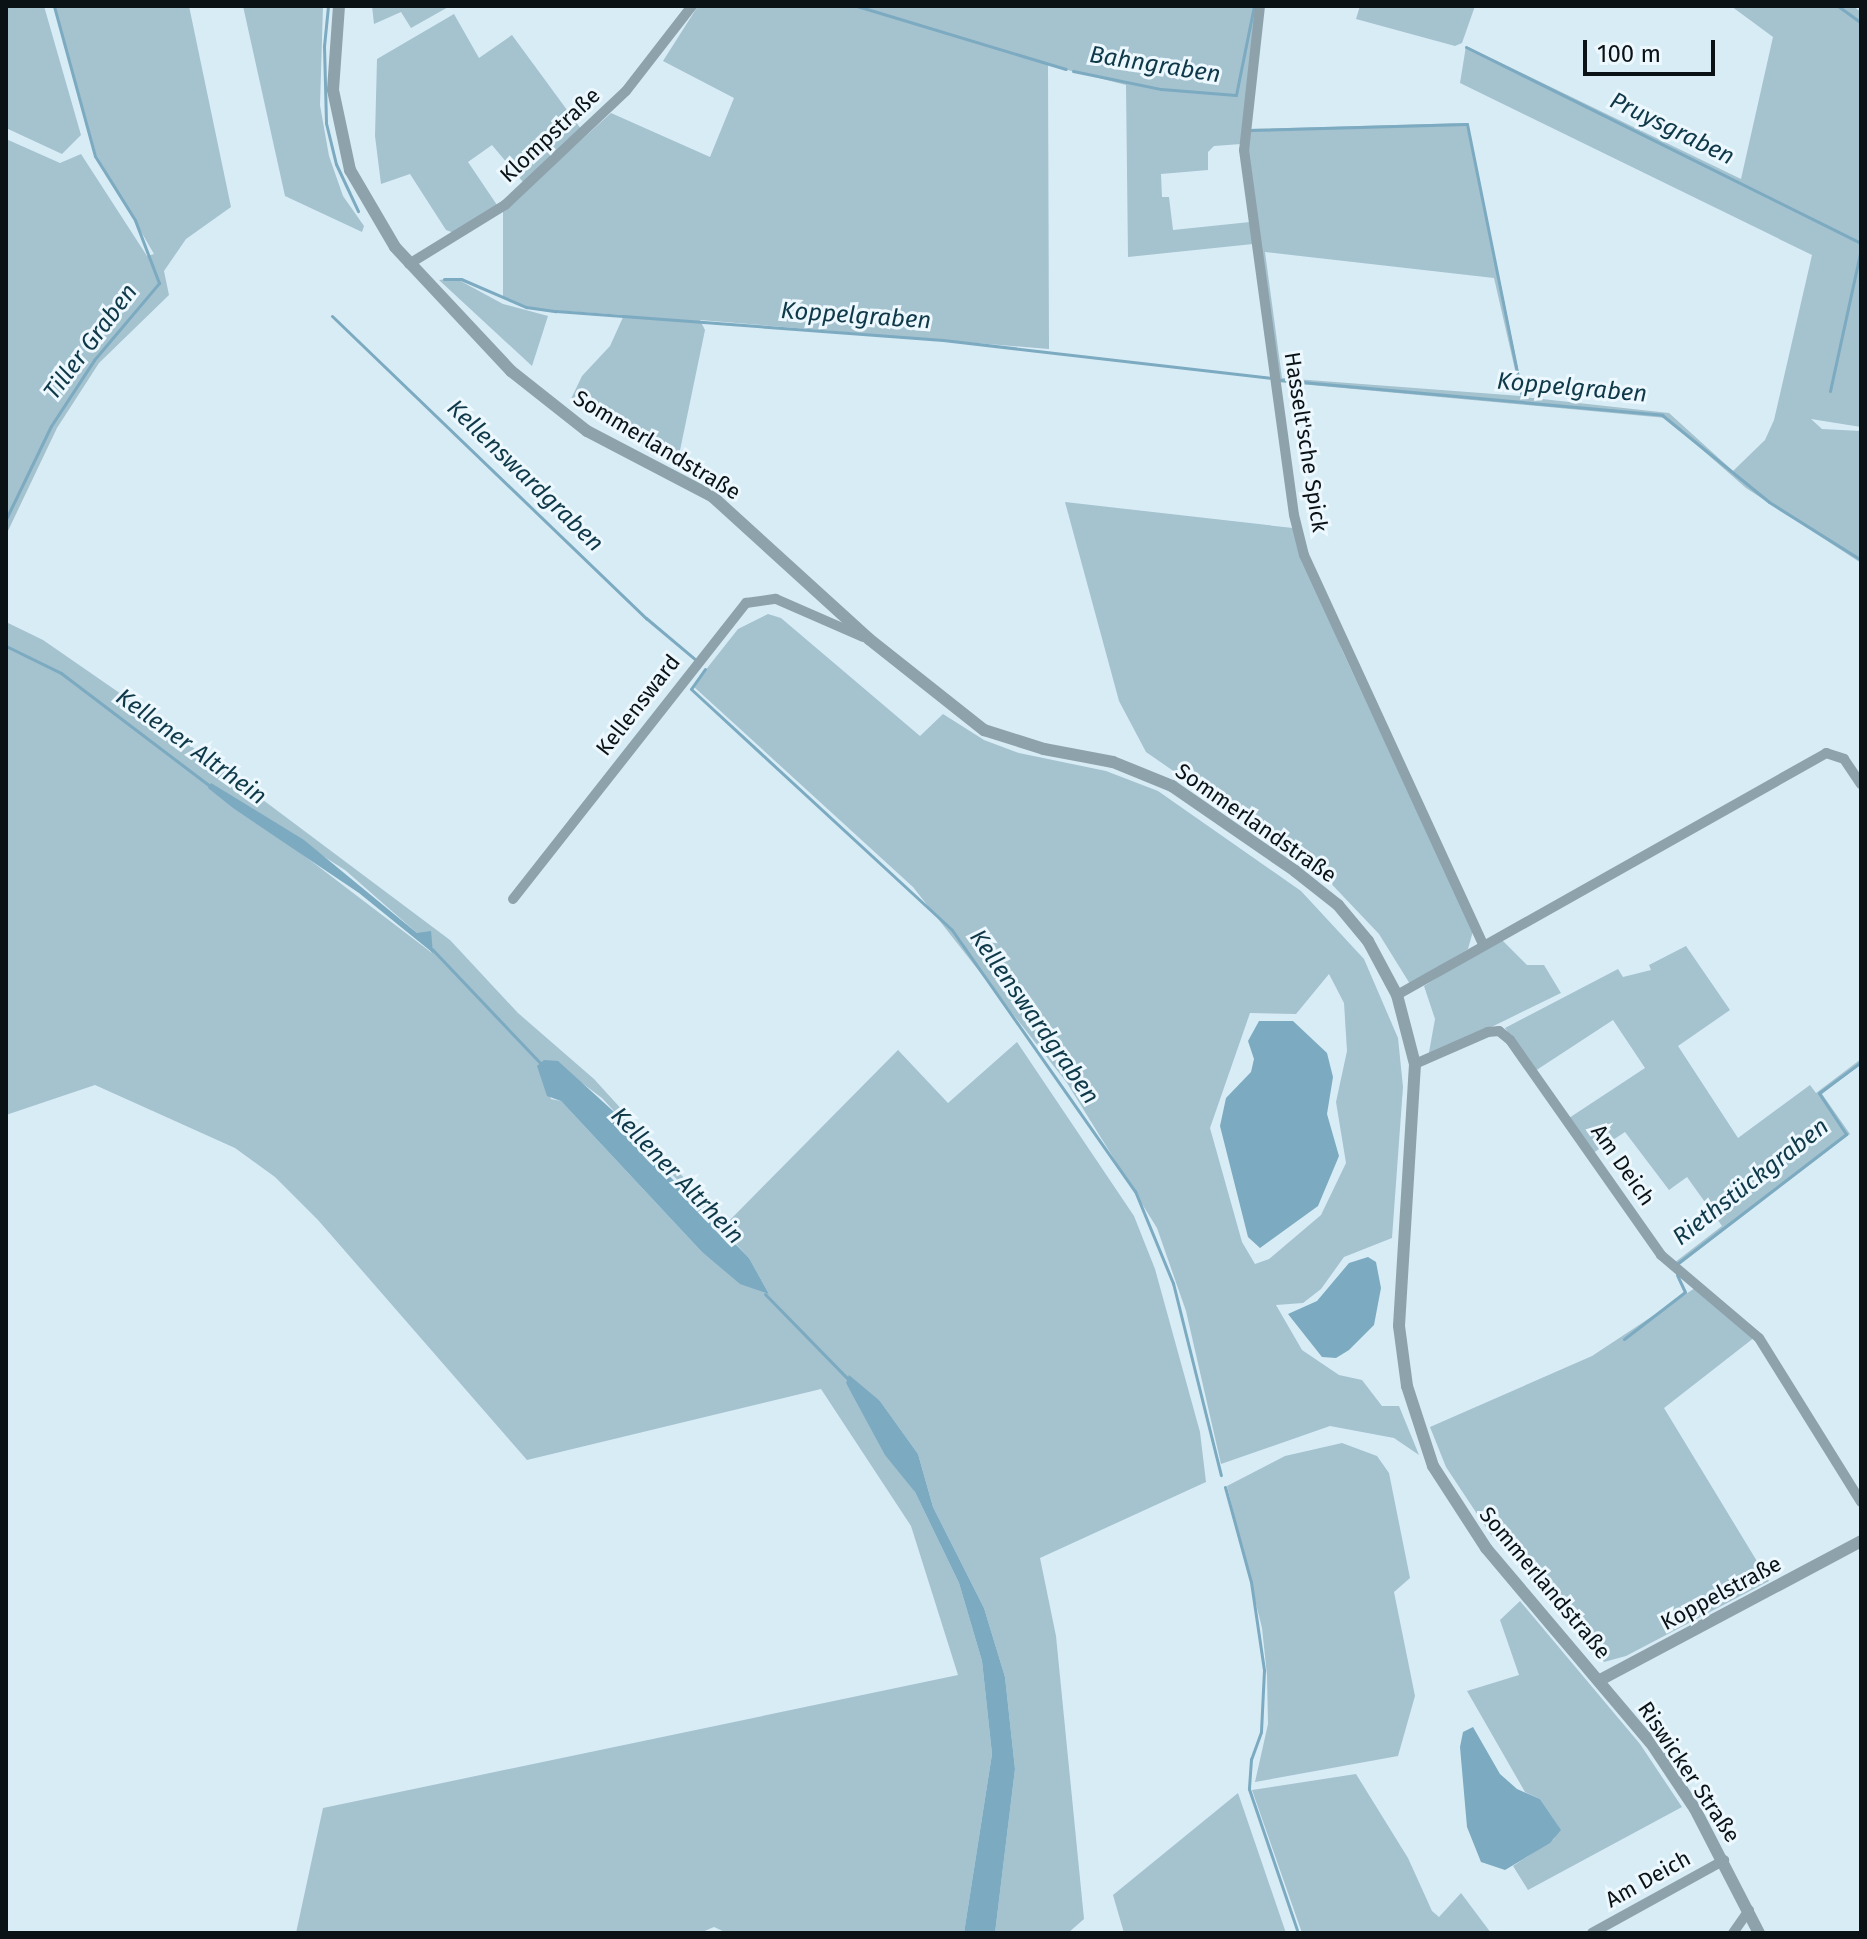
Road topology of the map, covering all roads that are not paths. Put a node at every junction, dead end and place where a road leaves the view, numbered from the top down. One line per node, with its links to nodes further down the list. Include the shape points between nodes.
1 (339, 6): 4 (street, Sommerlandstraße, via 333,90 350,170)
2 (692, 6): 4 (street, Klompstraße, via 626,91 505,205)
3 (1260, 6): 8 (street, Hasselt'sche Spick, via 1244,150 1294,515 1304,555)
4 (409, 264): 5 (street, Sommerlandstraße, via 475,337 533,389 587,431 713,497)
5 (869, 639): 7 (street, Kellensward, via 776,599 746,603); 9 (street, Sommerlandstraße, via 984,730 1145,773 1231,824 1338,905 1368,941)
6 (1861, 784): 8 (street, via 1844,759 1826,753)
7 (513, 899)
8 (1483, 944): 9 (street)
9 (1397, 995): 10 (street, Sommerlandstraße)
10 (1415, 1064): 11 (street, Am Deich, via 1488,1032 1499,1031 1510,1040 1661,1255 1759,1338); 13 (street, Sommerlandstraße, via 1400,1294 1407,1386 1433,1466 1459,1510)
11 (1861, 1502)
12 (1861, 1541): 13 (street, Koppelstraße)
13 (1600, 1680): 14 (street, Riswicker Straße, via 1651,1743)
14 (1724, 1860): 15 (street, Riswicker Straße); 16 (street, Am Deich)
15 (1749, 1910): 17 (street); 18 (street, Riswicker Straße)
16 (1592, 1933)
17 (1733, 1933)
18 (1759, 1933)

